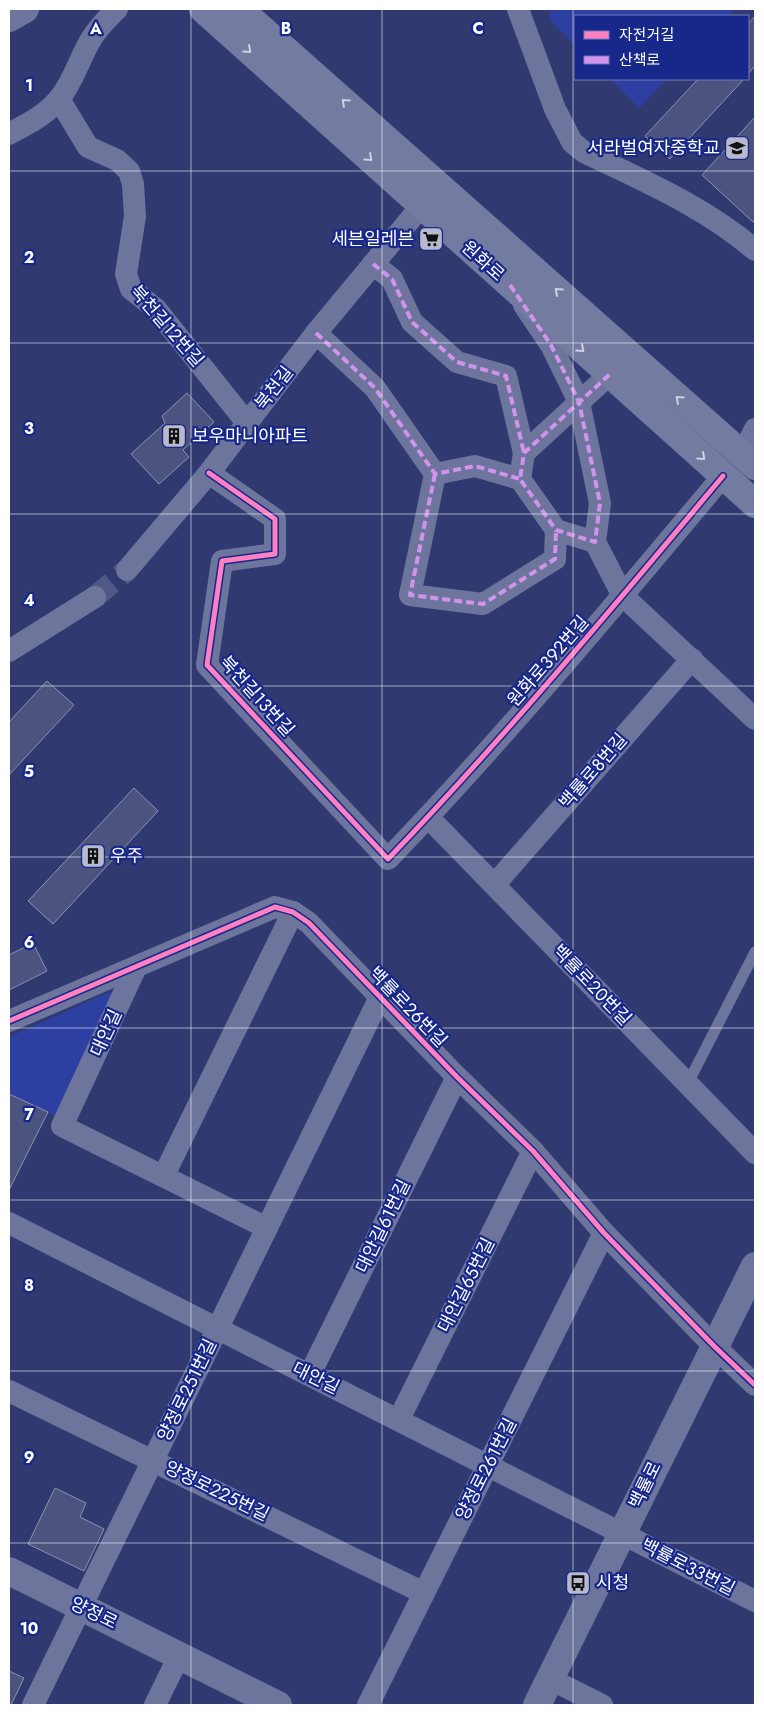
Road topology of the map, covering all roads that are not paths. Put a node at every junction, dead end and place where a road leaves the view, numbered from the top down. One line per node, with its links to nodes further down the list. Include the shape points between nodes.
1 (25, 9): 6 (street)
2 (117, 9): 7 (street, via 89,42)
3 (239, 9): 9 (main road, 원화로, one-way to 3)
4 (518, 9): 10 (street, via 555,109 572,142 584,152 680,199 731,230)
5 (207, 13): 9 (main road, 원화로, one-way to 9)
6 (9, 18)
7 (59, 99): 8 (street, via 38,119); 16 (street, 북천길12번길, via 88,147 117,160 129,171 135,216 126,274 131,289 156,310)
8 (9, 134)
9 (430, 195): 11 (street, 북천길); 12 (main road, 원화로); 19 (main road, 원화로, one-way to 9)
10 (755, 250)
11 (373, 264): 13 (street, 북천길); 18 (street, via 392,279 412,322 457,362 506,376)
12 (510, 285): 14 (main road, 원화로, one-way to 14); 15 (street, via 551,345)
13 (316, 333): 16 (street, 북천길); 21 (street, via 375,388)
14 (610, 374): 15 (street); 22 (main road, 원화로, one-way to 22)
15 (579, 402): 18 (street); 26 (street, via 600,503)
16 (247, 423): 20 (street, 북천길)
17 (755, 430): 19 (street)
18 (524, 453): 23 (street)
19 (749, 460): 22 (main road)
20 (209, 473): 27 (street, 북천길); 34 (street, 북천길13번길, via 275,519 275,554 222,561 207,665)
21 (435, 474): 23 (street, via 475,466); 25 (street, via 410,595 483,604 556,559)
22 (723, 476): 24 (main road, 원화로); 28 (street, 원화로392번길)
23 (520, 479): 25 (street)
24 (755, 504)
25 (556, 530): 26 (street)
26 (595, 542): 28 (street)
27 (127, 570)
28 (623, 596): 31 (street); 33 (street, 원화로392번길)
29 (95, 597): 30 (street)
30 (9, 652)
31 (692, 659): 32 (street); 35 (street, 백률로8번길)
32 (755, 720)
33 (428, 817): 34 (street, 원화로392번길); 35 (street, 백률로20번길)
34 (388, 859)
35 (495, 884): 42 (street, 백률로20번길)
36 (293, 912): 38 (street, 백률로26번길, via 275,907); 39 (street, 백률로26번길, via 309,922); 45 (street)
37 (755, 952): 42 (lane)
38 (136, 967): 40 (street, 백률로26번길); 45 (street, 대안길, via 62,1126)
39 (380, 997): 41 (street, 백률로26번길); 47 (street, 양정로251번길)
40 (9, 1021)
41 (457, 1077): 43 (street, 백률로26번길); 52 (street, 대안길61번길)
42 (688, 1083): 44 (street, 백률로20번길)
43 (533, 1150): 48 (street, 백률로26번길); 55 (street, 대안길65번길)
44 (755, 1152)
45 (164, 1175): 47 (street)
46 (9, 1224): 50 (street, 대안길)
47 (267, 1228): 50 (street, 양정로251번길)
48 (604, 1233): 51 (street, 백률로26번길); 57 (street, 양정로261번길)
49 (755, 1266): 51 (street, 백률로)
50 (216, 1330): 52 (street, 대안길); 56 (street, 양정로251번길)
51 (714, 1346): 53 (street, 백률로26번길); 58 (street, 백률로)
52 (310, 1374): 55 (street, 대안길)
53 (755, 1385)
54 (9, 1391): 56 (street, 양정로225번길)
55 (399, 1419): 57 (street, 대안길)
56 (153, 1460): 60 (street, 양정로225번길); 62 (street, 양정로251번길)
57 (488, 1466): 58 (street, 대안길); 60 (street, 양정로261번길)
58 (621, 1534): 61 (street, 백률로33번길); 64 (street, 백률로)
59 (9, 1571): 62 (street, 양정로)
60 (424, 1593): 68 (street, 양정로261번길)
61 (755, 1601)
62 (81, 1607): 63 (street, 양정로); 65 (street, 양정로251번길)
63 (180, 1656): 66 (street); 67 (street, 양정로)
64 (550, 1679): 69 (street, 백률로); 70 (street)
65 (32, 1705)
66 (155, 1705)
67 (278, 1705)
68 (368, 1705)
69 (537, 1705)
70 (602, 1705)

